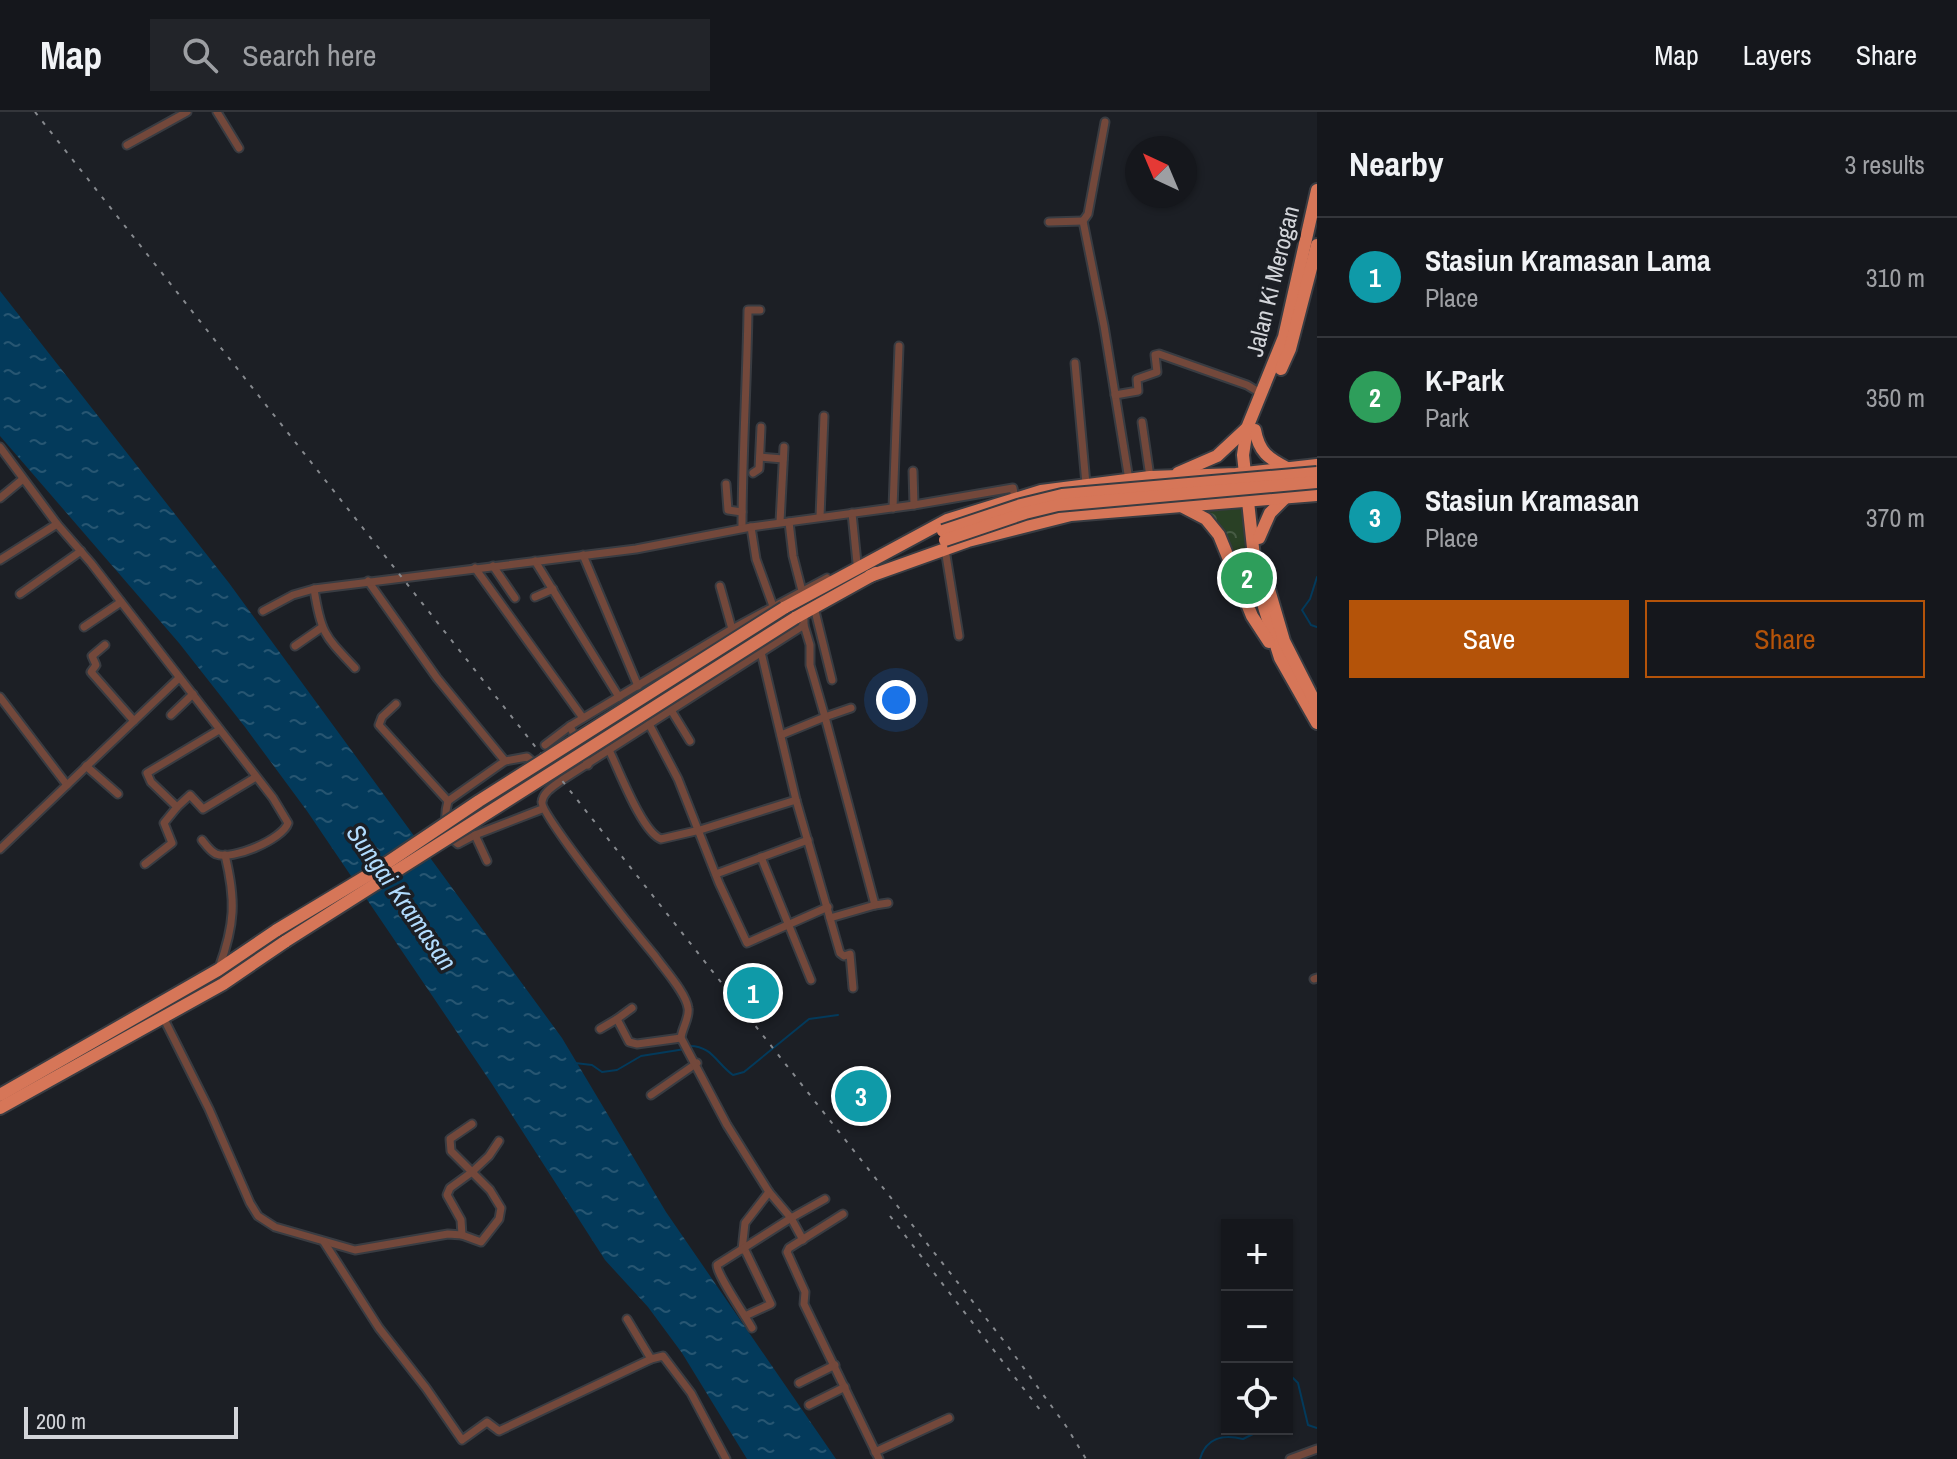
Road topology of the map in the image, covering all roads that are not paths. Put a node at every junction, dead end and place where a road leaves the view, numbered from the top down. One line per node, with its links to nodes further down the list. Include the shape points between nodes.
1 (187, 112): 4 (street)
2 (217, 112): 5 (street)
3 (1105, 122): 7 (street)
4 (127, 145)
5 (239, 148)
6 (1317, 190): 14 (highway, Jalan Ki Merogan, via 1284,337)
7 (1083, 221): 8 (street); 15 (street)
8 (1049, 222)
9 (1317, 245): 10 (highway, Jalan Ki Merogan)
10 (1315, 264): 19 (highway, Jalan Ki Merogan, via 1290,349)
11 (760, 310): 47 (street, via 748,310)
12 (899, 346): 46 (street)
13 (1075, 363): 38 (street)
14 (1263, 394): 15 (street, via 1159,354 1156,373 1137,379 1138,391); 19 (highway, Jalan Ki Merogan)
15 (1115, 395): 35 (street)
16 (824, 416): 49 (street)
17 (1142, 422): 32 (street)
18 (761, 427): 22 (street)
19 (1251, 429): 27 (highway, via 1264,455); 28 (highway, Jalan Ki Merogan); 33 (highway, via 1217,456)
20 (0, 447): 23 (street)
21 (784, 447): 24 (street)
22 (760, 457): 24 (street); 30 (street, via 759,471)
23 (9, 459): 25 (street); 34 (street)
24 (783, 459): 50 (street)
25 (0, 465)
26 (1317, 465): 27 (highway)
27 (1292, 467): 28 (highway)
28 (1250, 469): 33 (highway); 43 (highway, Jalan Ki Merogan)
29 (913, 471): 44 (street)
30 (753, 473)
31 (1317, 473): 54 (highway, bridge, via 1062,495 1021,505)
32 (1150, 477): 33 (highway); 35 (highway)
33 (1164, 477)
34 (23, 479): 41 (street); 51 (street)
35 (1129, 480): 38 (highway)
36 (1317, 482): 54 (highway, bridge, via 1058,505)
37 (726, 484): 47 (street, via 728,510)
38 (1086, 484): 42 (highway)
39 (1317, 495): 40 (highway)
40 (1286, 497): 43 (highway); 53 (highway, via 1270,513)
41 (0, 498)
42 (1015, 498): 44 (street, via 1013,488); 61 (highway, via 947,520)
43 (1252, 502): 45 (highway); 53 (highway); 81 (highway, via 1260,592)
44 (914, 505): 46 (street)
45 (1177, 505): 54 (highway, via 1071,515 968,541); 81 (highway, via 1200,515 1219,535 1252,616)
46 (893, 508): 48 (street)
47 (742, 512): 52 (street)
48 (852, 513): 49 (street); 61 (street)
49 (820, 517): 50 (street)
50 (784, 522): 52 (street); 66 (street)
51 (57, 524): 55 (street); 57 (street)
52 (746, 528): 56 (street); 71 (street)
53 (1259, 538): 90 (highway, via 1265,580 1284,641)
54 (944, 540): 61 (highway); 77 (street)
55 (81, 551): 67 (street); 70 (street)
56 (583, 555): 58 (street); 85 (street)
57 (0, 560)
58 (535, 561): 59 (street); 65 (street)
59 (493, 566): 60 (street); 69 (street)
60 (475, 568): 62 (street); 95 (street)
61 (863, 568): 66 (street); 71 (highway); 73 (highway)
62 (368, 581): 64 (street); 105 (street)
63 (720, 586): 76 (street)
64 (314, 589): 72 (street); 75 (street)
65 (553, 589): 68 (street); 88 (street)
66 (802, 591): 71 (street)
67 (20, 594)
68 (535, 597)
69 (515, 598)
70 (121, 602): 74 (street); 83 (street)
71 (778, 607): 76 (street); 131 (highway, bridge)
72 (263, 611)
73 (804, 616): 80 (street); 84 (street); 94 (street, via 810,665); 135 (highway, bridge, via 232,979)
74 (84, 627)
75 (321, 628): 79 (street); 82 (street)
76 (732, 629): 85 (street)
77 (959, 636)
78 (105, 645): 96 (street, via 92,656 96,665 91,672)
79 (295, 646)
80 (761, 652): 92 (street); 101 (street)
81 (1280, 658): 97 (highway)
82 (355, 668)
83 (179, 678): 86 (street); 96 (street)
84 (832, 680)
85 (638, 686): 88 (street)
86 (193, 694): 93 (street); 100 (street)
87 (0, 697): 110 (street)
88 (619, 697): 95 (street)
89 (396, 704): 113 (street, via 379,725)
90 (1317, 706)
91 (851, 708): 94 (street)
92 (671, 710): 98 (street); 102 (street)
93 (171, 715)
94 (825, 717): 101 (street); 127 (street)
95 (583, 718): 99 (street)
96 (134, 721): 107 (street)
97 (1317, 723)
98 (649, 724): 104 (street); 116 (street)
99 (570, 726): 103 (street); 106 (street)
100 (219, 730): 108 (street); 114 (street, via 147,773)
101 (781, 735): 112 (street)
102 (690, 741)
103 (545, 745)
104 (609, 750): 106 (street); 116 (street, via 656,838)
105 (505, 761): 109 (street, via 531,758); 113 (street)
106 (588, 765): 109 (street)
107 (86, 766): 110 (street); 111 (street)
108 (256, 777): 114 (street, via 203,809 190,795); 121 (street, via 288,826 254,849)
109 (557, 784): 115 (street, via 548,791)
110 (67, 785): 120 (street)
111 (118, 794)
112 (796, 800): 116 (street); 119 (street)
113 (448, 801): 117 (street, via 445,816 454,843)
114 (177, 807): 124 (street, via 164,823 172,843)
115 (542, 809): 117 (street); 138 (street, via 687,1003)
116 (700, 830): 125 (street)
117 (475, 835): 123 (street)
118 (202, 840): 121 (street, via 214,853)
119 (808, 840): 122 (street); 128 (street)
120 (0, 849)
121 (225, 855): 131 (street, via 233,914)
122 (761, 857): 125 (street); 130 (street)
123 (487, 861)
124 (145, 864)
125 (716, 874): 130 (street, via 747,943)
126 (888, 903): 127 (street)
127 (875, 905): 129 (street)
128 (828, 907): 129 (street); 130 (street)
129 (830, 918): 133 (street, via 840,953 850,954)
130 (788, 924): 132 (street)
131 (218, 970): 140 (highway)
132 (811, 980)
133 (853, 988)
134 (632, 1008): 136 (street)
135 (163, 1017): 142 (highway); 152 (street, via 258,1216 275,1227)
136 (617, 1019): 137 (street); 138 (street, via 633,1044)
137 (600, 1029)
138 (683, 1041): 139 (street)
139 (697, 1063): 141 (street); 146 (street, via 727,1125)
140 (0, 1095)
141 (651, 1095)
142 (0, 1108)
143 (472, 1124): 145 (street, via 450,1139 450,1147)
144 (499, 1141): 145 (street)
145 (472, 1172): 150 (street, via 447,1195 461,1220); 150 (street, via 502,1213 483,1241)
146 (769, 1192): 149 (street); 153 (street, via 745,1223)
147 (825, 1199): 149 (street)
148 (843, 1214): 151 (street)
149 (791, 1218): 151 (street); 153 (street)
150 (462, 1235): 152 (street, via 355,1250)
151 (803, 1240): 158 (street, via 787,1252 805,1292 804,1304)
152 (324, 1242): 157 (street, via 379,1328 462,1440 487,1422 499,1431)
153 (743, 1249): 154 (street, via 717,1265 717,1273); 154 (street, via 771,1304)
154 (745, 1316): 156 (street)
155 (627, 1319): 157 (street)
156 (752, 1328)
157 (651, 1359): 165 (street, via 661,1355 670,1363)
158 (835, 1365): 159 (street); 160 (street)
159 (799, 1383)
160 (845, 1387): 161 (street); 164 (street)
161 (809, 1405)
162 (949, 1418): 164 (street)
163 (1317, 1449): 166 (street)
164 (877, 1455)
165 (726, 1459)
166 (1290, 1459)

